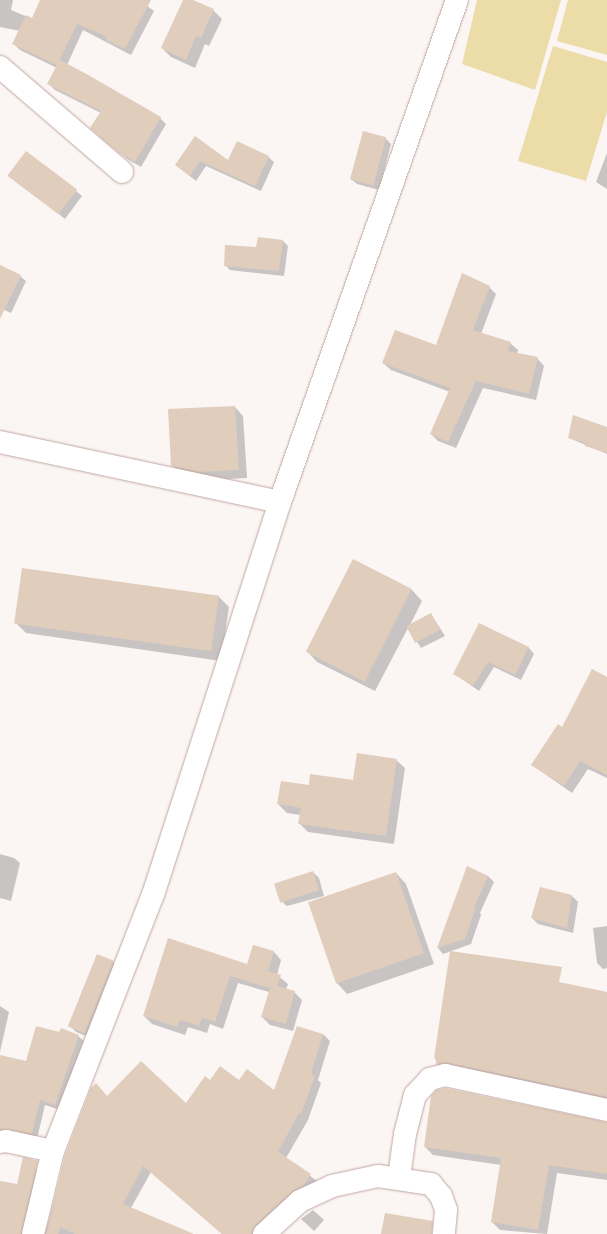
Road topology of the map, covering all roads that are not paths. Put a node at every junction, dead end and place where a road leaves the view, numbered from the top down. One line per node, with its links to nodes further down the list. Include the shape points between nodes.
1 (456, 0): 5 (street)
2 (0, 67): 3 (street)
3 (122, 172)
4 (0, 442): 5 (street)
5 (280, 502): 8 (street, via 153,895)
6 (607, 1110): 9 (street, via 445,1075 430,1079 415,1095 405,1134)
7 (0, 1142): 8 (street)
8 (53, 1151): 10 (street)
9 (399, 1177): 11 (street, via 378,1176 332,1186 300,1201); 12 (street, via 431,1184 441,1196 446,1210)
10 (33, 1234)
11 (264, 1234)
12 (444, 1234)

